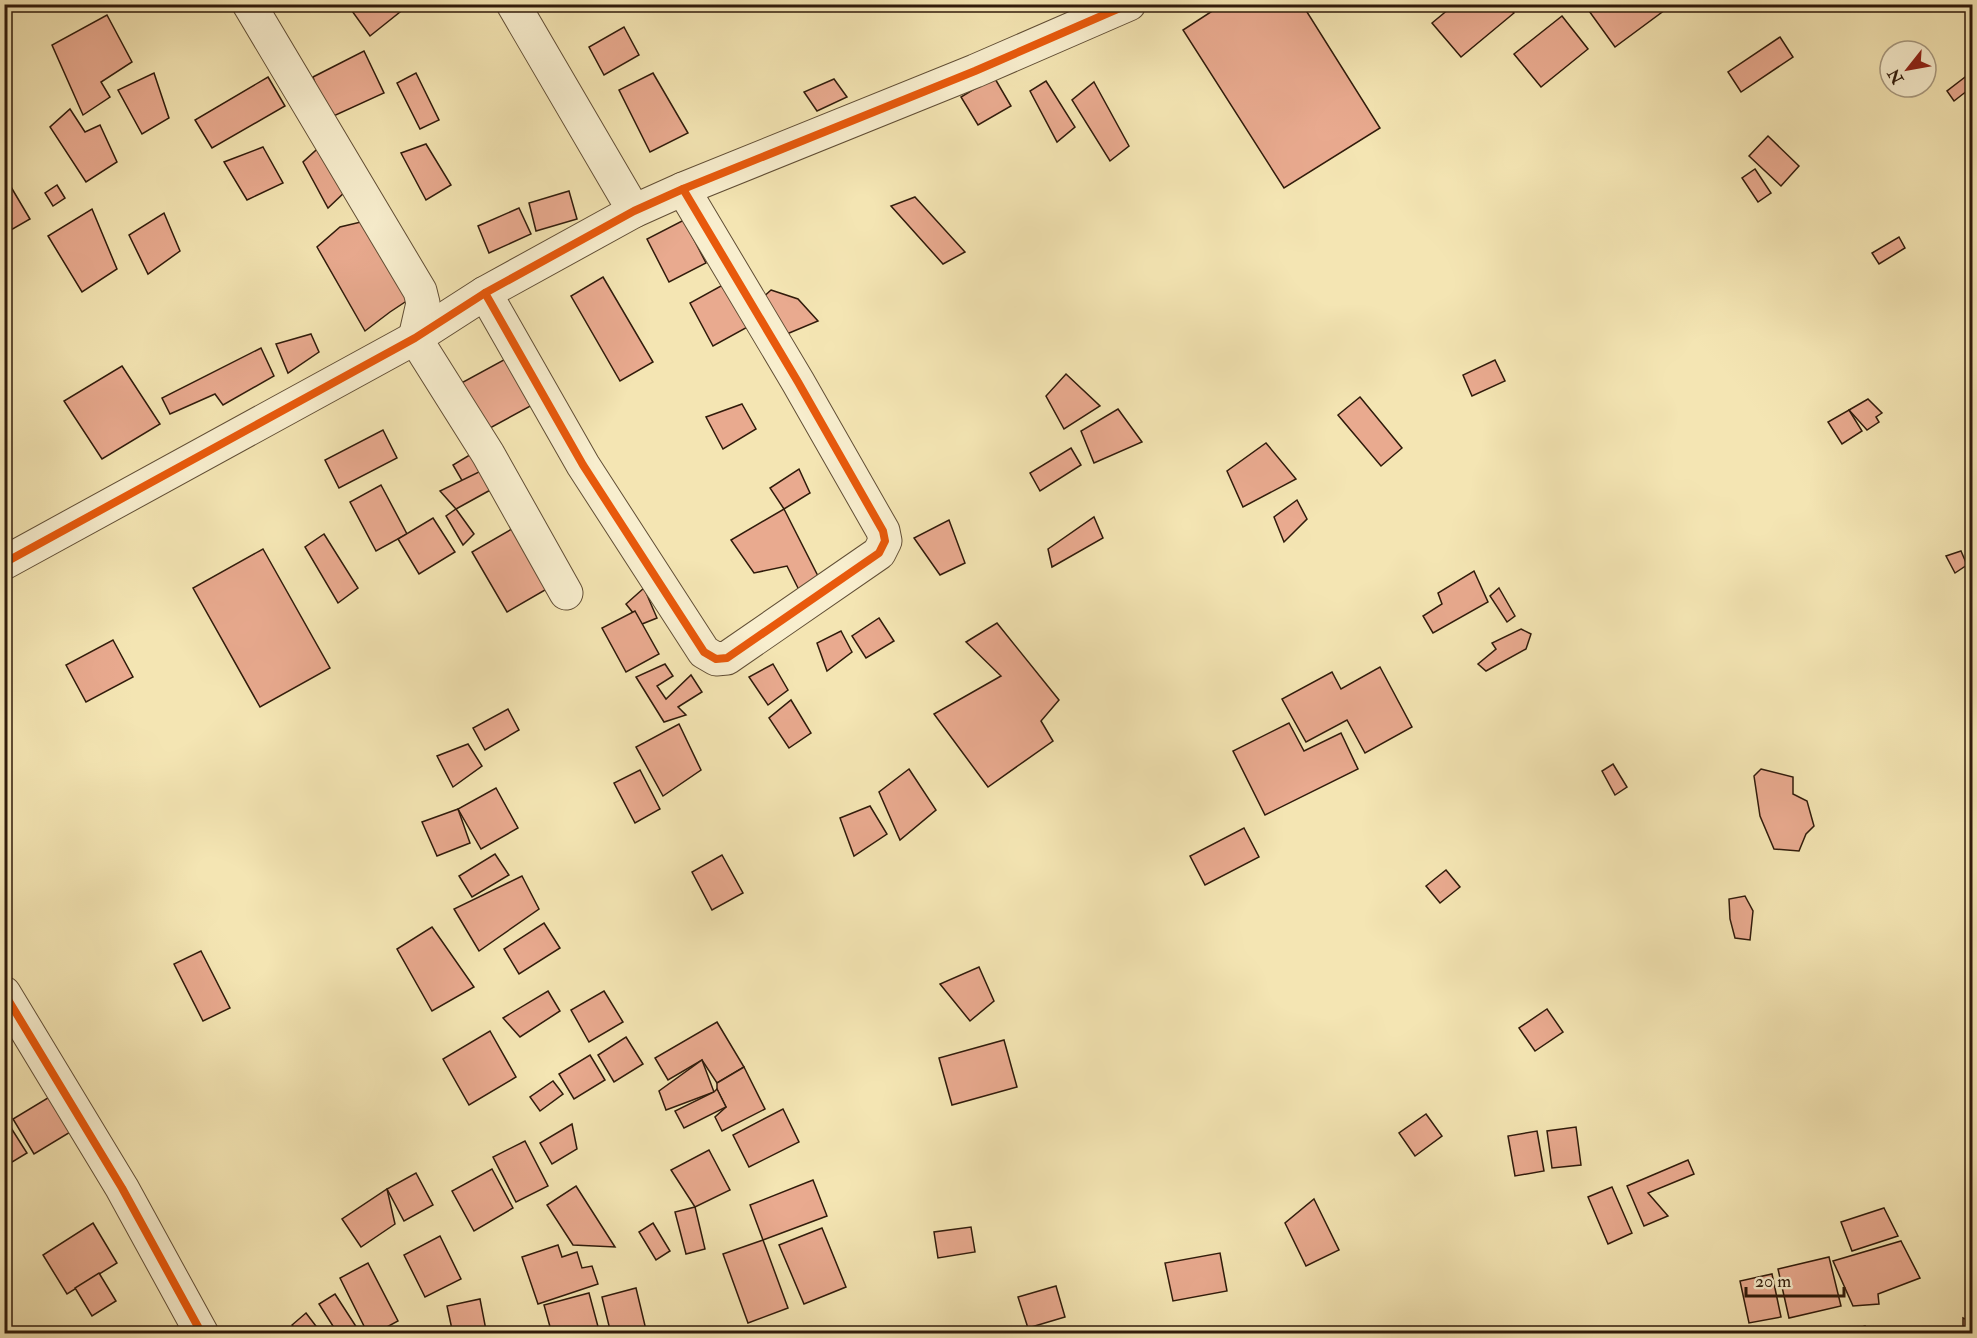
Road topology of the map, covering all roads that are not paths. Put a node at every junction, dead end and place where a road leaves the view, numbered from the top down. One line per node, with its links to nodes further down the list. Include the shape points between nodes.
1 (249, 4): 7 (street, via 420,291 423,303)
2 (513, 4): 5 (street)
3 (1129, 4): 4 (street)
4 (683, 189): 5 (street); 6 (street, via 798,382 883,531 885,541 879,553 727,658 716,659 704,652 584,465)
5 (634, 211): 6 (street)
6 (485, 293): 7 (street)
7 (415, 338): 8 (street); 9 (street, via 488,454)
8 (4, 563)
9 (566, 593)
10 (4, 993): 11 (street, via 122,1188)
11 (202, 1334)

